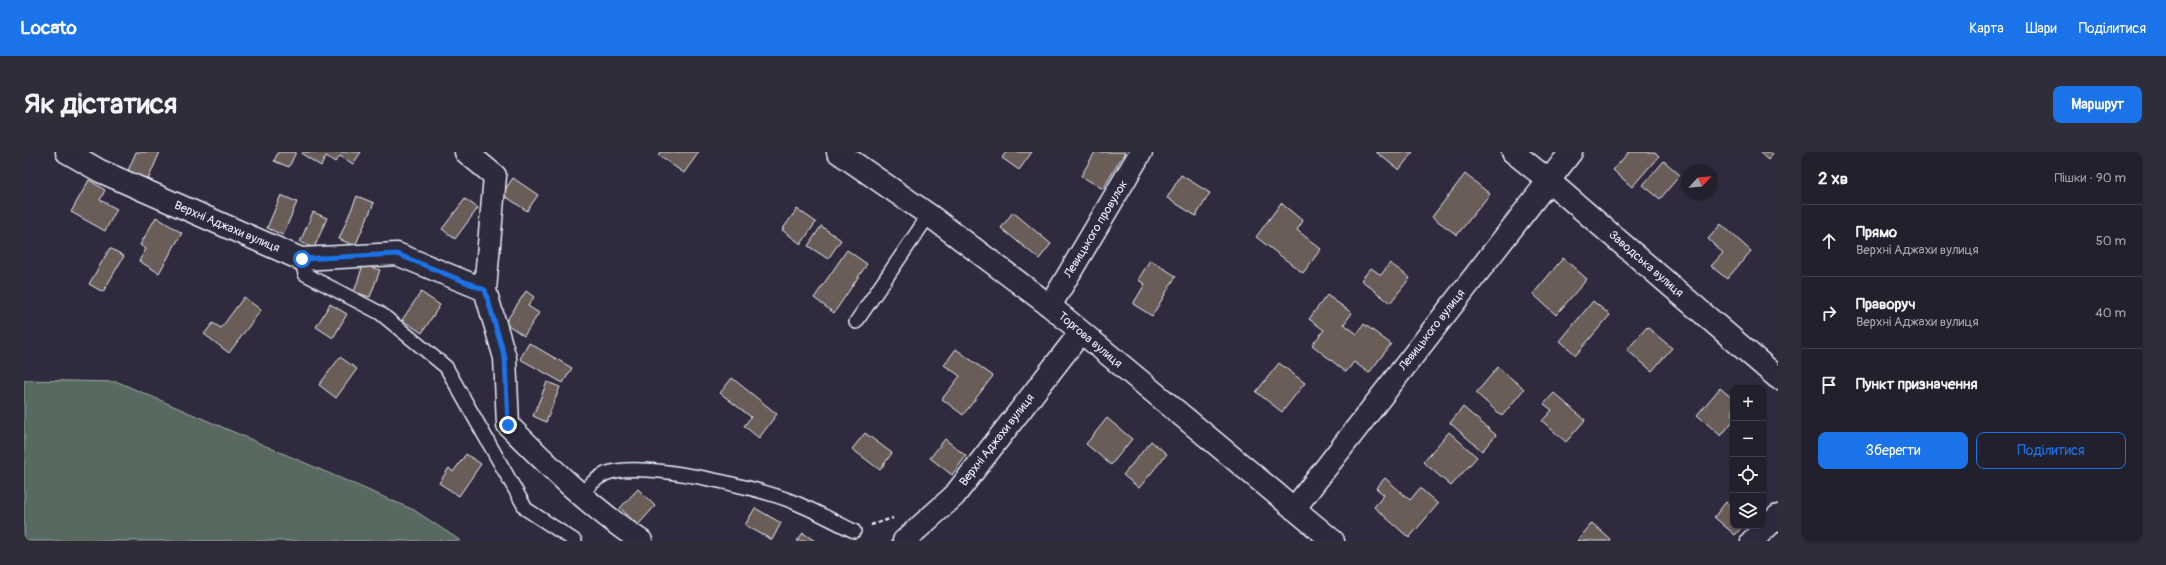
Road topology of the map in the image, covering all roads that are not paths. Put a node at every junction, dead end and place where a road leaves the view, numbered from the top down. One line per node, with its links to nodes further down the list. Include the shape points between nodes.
1 (67, 152): 9 (street, Верхні Аджахи вулиця, via 100,171)
2 (466, 152): 10 (street, via 495,176)
3 (838, 152): 8 (street, Торгова вулиця)
4 (1141, 152): 11 (street, Левицького провулок)
5 (1513, 152): 7 (street, Заводська вулиця)
6 (1571, 152): 7 (street, Левицького вулиця)
7 (1548, 180): 14 (street, Заводська вулиця); 16 (street, Левицького вулиця)
8 (929, 215): 11 (street, Торгова вулиця); 12 (lane)
9 (302, 259): 10 (street, Верхні Аджахи вулиця, via 397,254); 19 (lane, via 305,274 380,314 446,367 526,509)
10 (485, 290): 15 (street, via 505,358 508,425)
11 (1050, 306): 13 (street, Торгова вулиця)
12 (856, 322)
13 (1081, 332): 16 (street, Торгова вулиця); 21 (street, Верхні Аджахи вулиця, via 954,496)
14 (1778, 378)
15 (580, 496): 18 (lane, via 590,484 606,474 645,470 715,480 790,501); 20 (street)
16 (1294, 509): 22 (street, Торгова вулиця)
17 (1778, 516): 23 (street)
18 (854, 531)
19 (574, 541)
20 (640, 541)
21 (904, 541)
22 (1333, 541)
23 (1752, 541)

